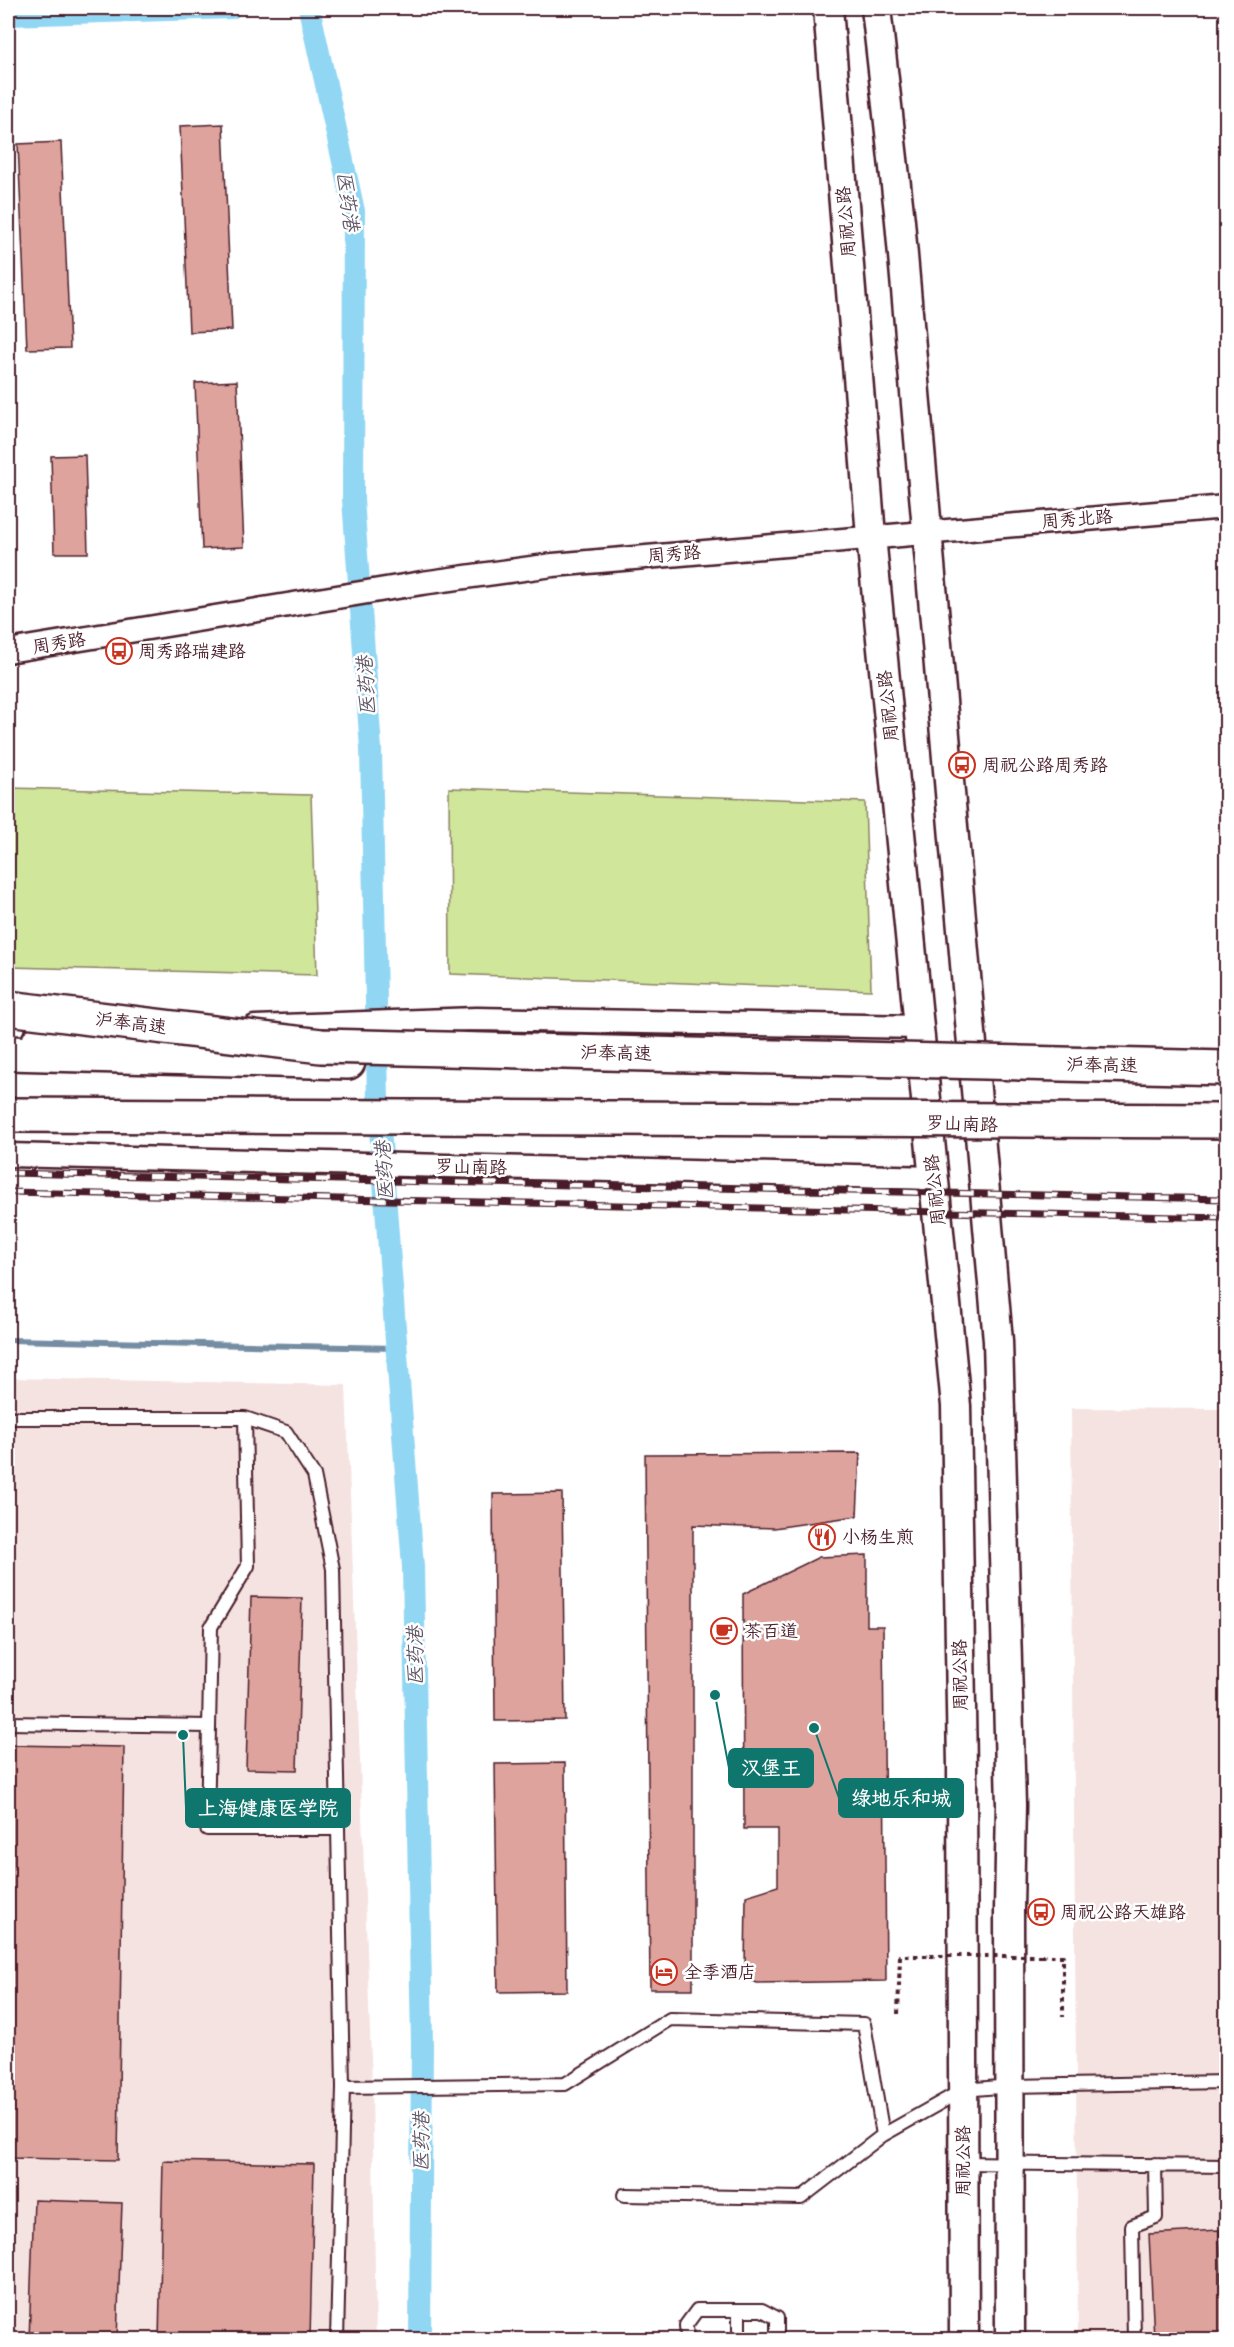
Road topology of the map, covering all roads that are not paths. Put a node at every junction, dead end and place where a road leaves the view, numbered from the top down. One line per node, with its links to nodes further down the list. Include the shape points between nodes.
1 (828, 8): 5 (street, 周祝公路)
2 (876, 8): 4 (street, via 900,221)
3 (1227, 507): 4 (street, 周秀北路)
4 (927, 531): 5 (street, 周秀路); 12 (street)
5 (871, 536): 6 (street, 周秀路, via 554,565); 8 (street, 周祝公路)
6 (8, 651)
7 (8, 1008): 11 (main road, 沪奉高速, bridge, via 321,1046)
8 (920, 1027): 9 (street, via 446,1020); 13 (street, 周祝公路)
9 (8, 1039)
10 (8, 1053): 13 (main road)
11 (1227, 1067): 12 (main road)
12 (974, 1071): 13 (main road); 18 (street)
13 (924, 1072): 17 (street, 周祝公路)
14 (8, 1105): 17 (main road, 罗山南路, bridge)
15 (8, 1114): 16 (main road, bridge)
16 (1227, 1120)
17 (928, 1123): 18 (main road, 罗山南路); 21 (street, 周祝公路)
18 (978, 1124): 19 (main road, 罗山南路); 28 (street, via 998,1341 1011,1805)
19 (1227, 1136)
20 (8, 1155): 21 (street, 罗山南路)
21 (934, 1178): 30 (street, 周祝公路, via 956,1406)
22 (8, 1418): 23 (lane)
23 (245, 1419): 25 (lane, via 248,1566 211,1627); 26 (lane, via 286,1432 314,1475 333,1569)
24 (8, 1723): 25 (lane)
25 (209, 1726): 26 (lane, via 207,1829)
26 (338, 1829): 29 (lane)
27 (1227, 2082): 28 (lane)
28 (1011, 2086): 30 (lane); 33 (street)
29 (343, 2087): 31 (lane, via 565,2084 670,2019 864,2024); 38 (lane)
30 (963, 2090): 31 (lane); 32 (street, 周祝公路)
31 (883, 2135): 36 (lane, via 801,2198)
32 (963, 2163): 33 (lane); 42 (street, 周祝公路)
33 (1011, 2164): 34 (lane); 43 (street)
34 (1155, 2164): 35 (lane); 44 (lane, via 1156,2217 1132,2226)
35 (1227, 2166)
36 (624, 2195)
37 (739, 2310): 39 (lane, via 697,2310 686,2325); 40 (lane); 41 (lane, via 762,2310 777,2318)
38 (337, 2340)
39 (687, 2340)
40 (739, 2340)
41 (777, 2340)
42 (964, 2340)
43 (1010, 2340)
44 (1134, 2340)

